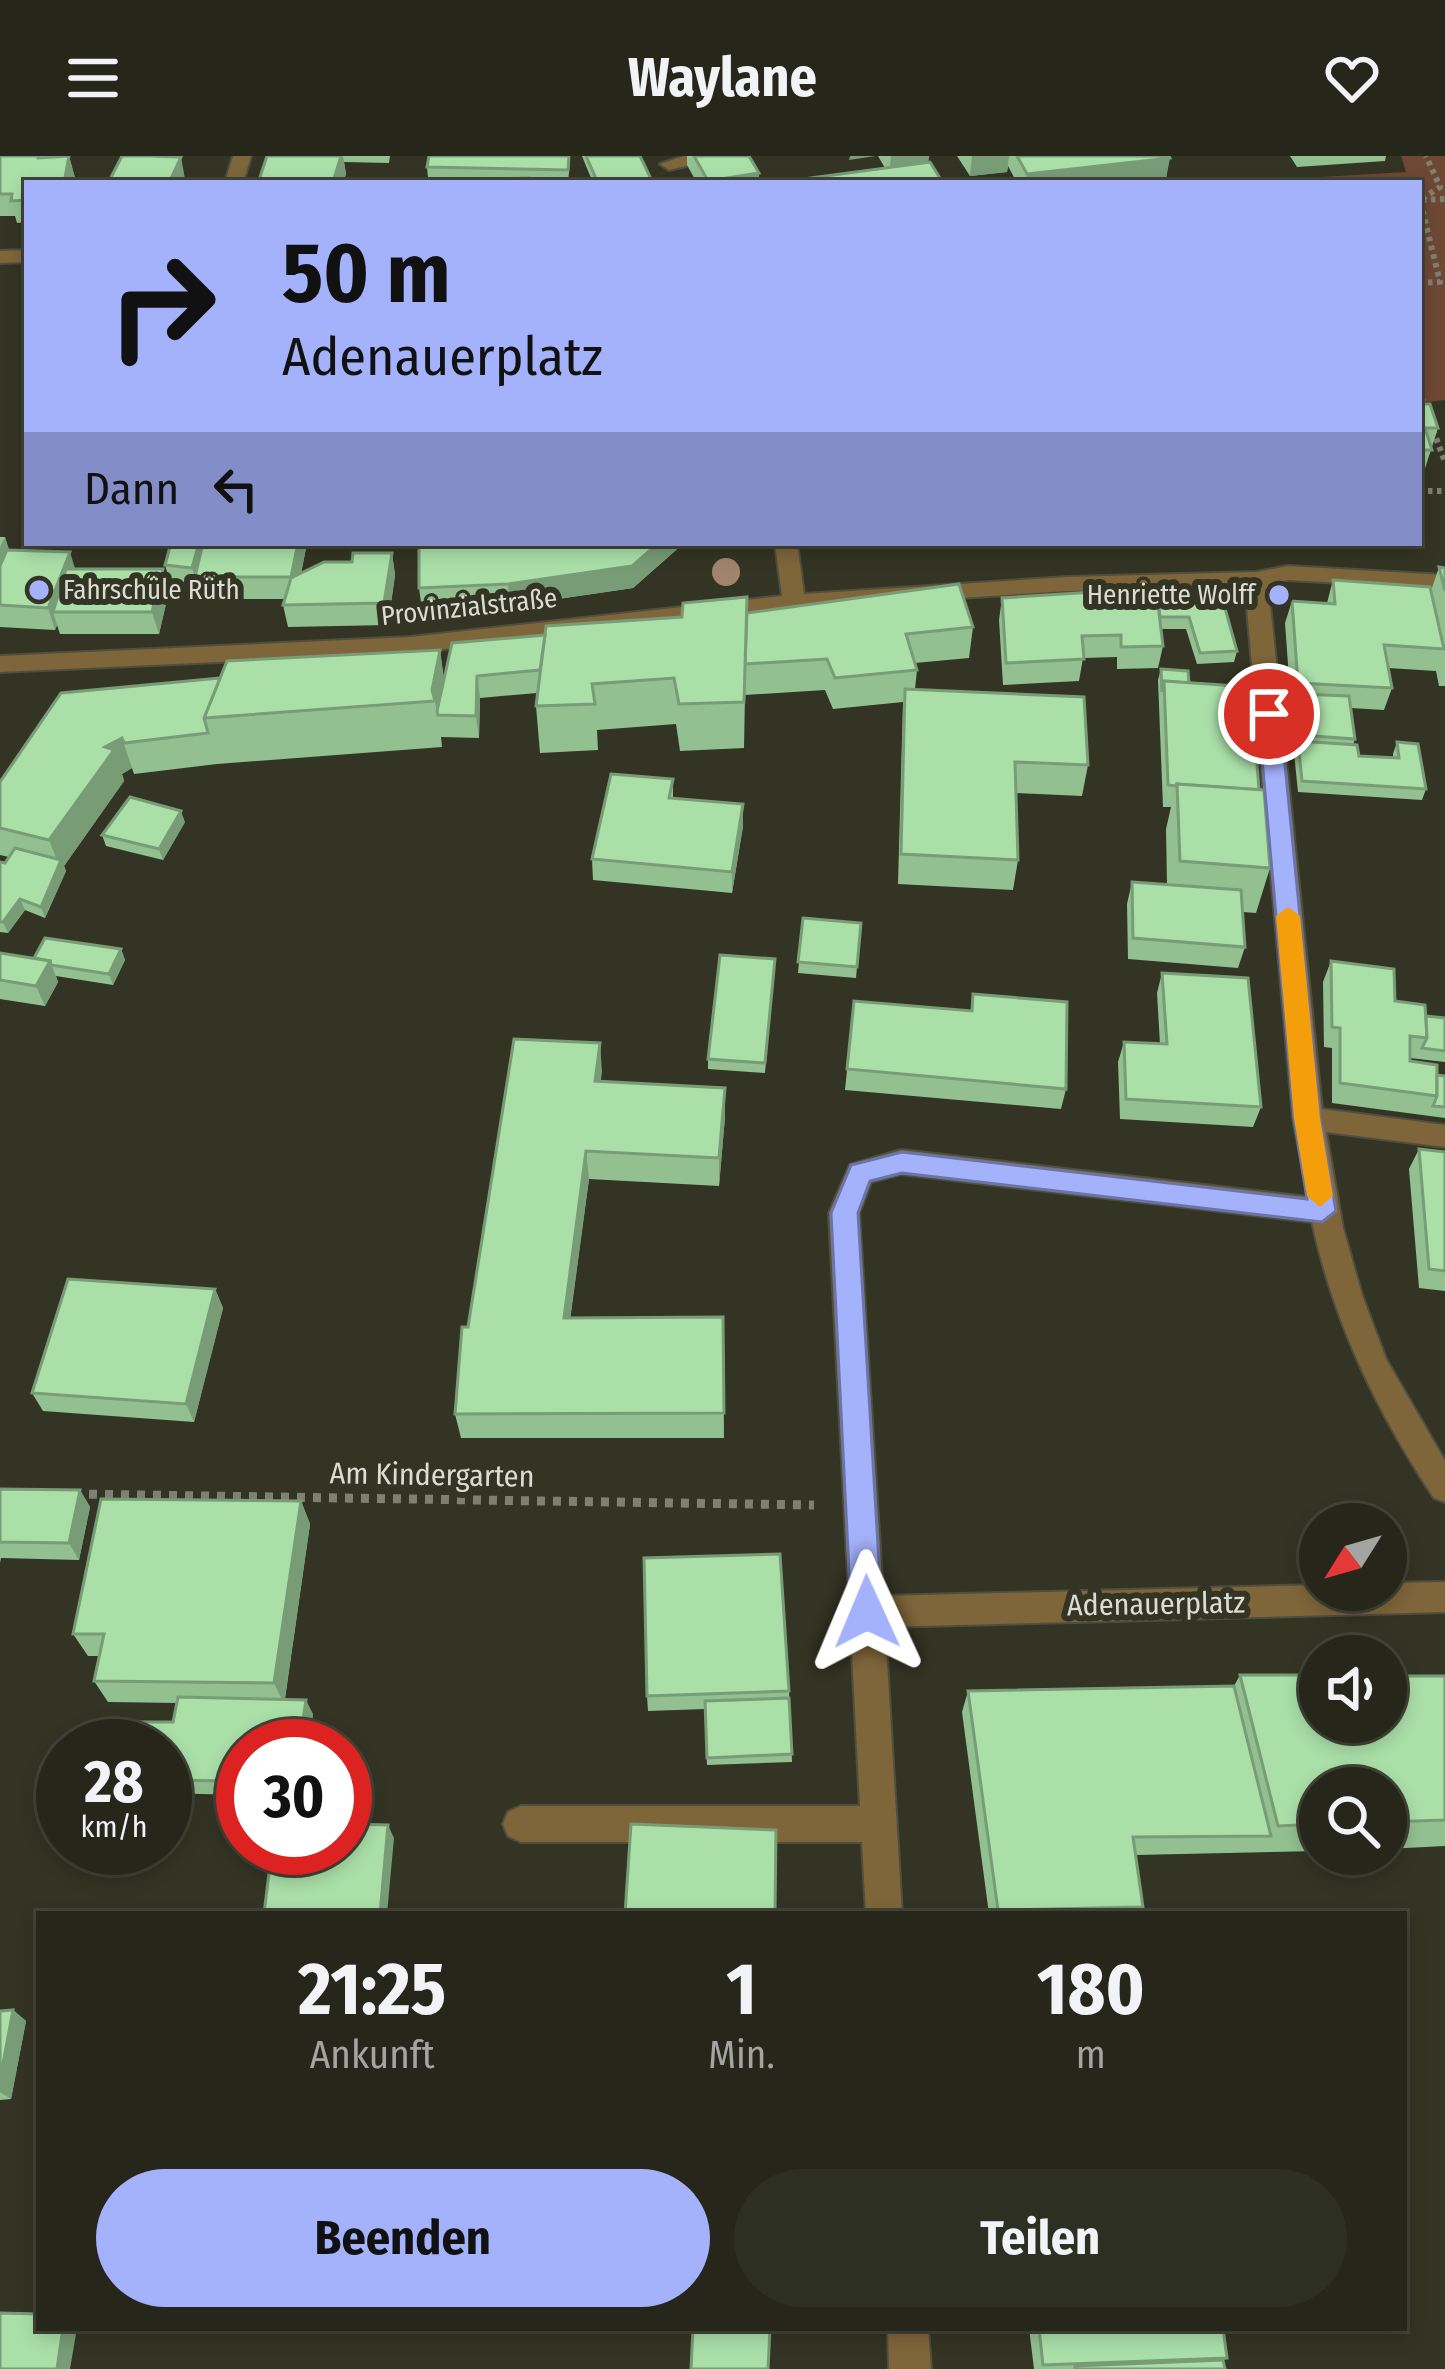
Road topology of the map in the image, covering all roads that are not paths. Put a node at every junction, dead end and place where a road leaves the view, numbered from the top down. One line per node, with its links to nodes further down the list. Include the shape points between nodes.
1 (718, 156): 2 (street)
2 (670, 168)
3 (786, 546): 6 (street)
4 (1256, 579): 5 (street, Provinzialstraße, via 1288,573); 6 (street, Provinzialstraße); 9 (street)
5 (1445, 582)
6 (794, 602): 7 (street, Provinzialstraße, via 410,645)
7 (8, 665): 8 (street)
8 (0, 692)
9 (1307, 1118): 10 (street); 11 (street)
10 (1445, 1136)
11 (1322, 1211): 12 (street, via 1379,1380); 14 (street, via 902,1162 860,1173 844,1213)
12 (1445, 1488)
13 (1445, 1598): 14 (street, Adenauerplatz)
14 (867, 1612): 16 (street)
15 (521, 1824): 16 (street)
16 (879, 1824): 17 (street)
17 (884, 1911)
18 (908, 2331): 19 (street)
19 (910, 2369)

